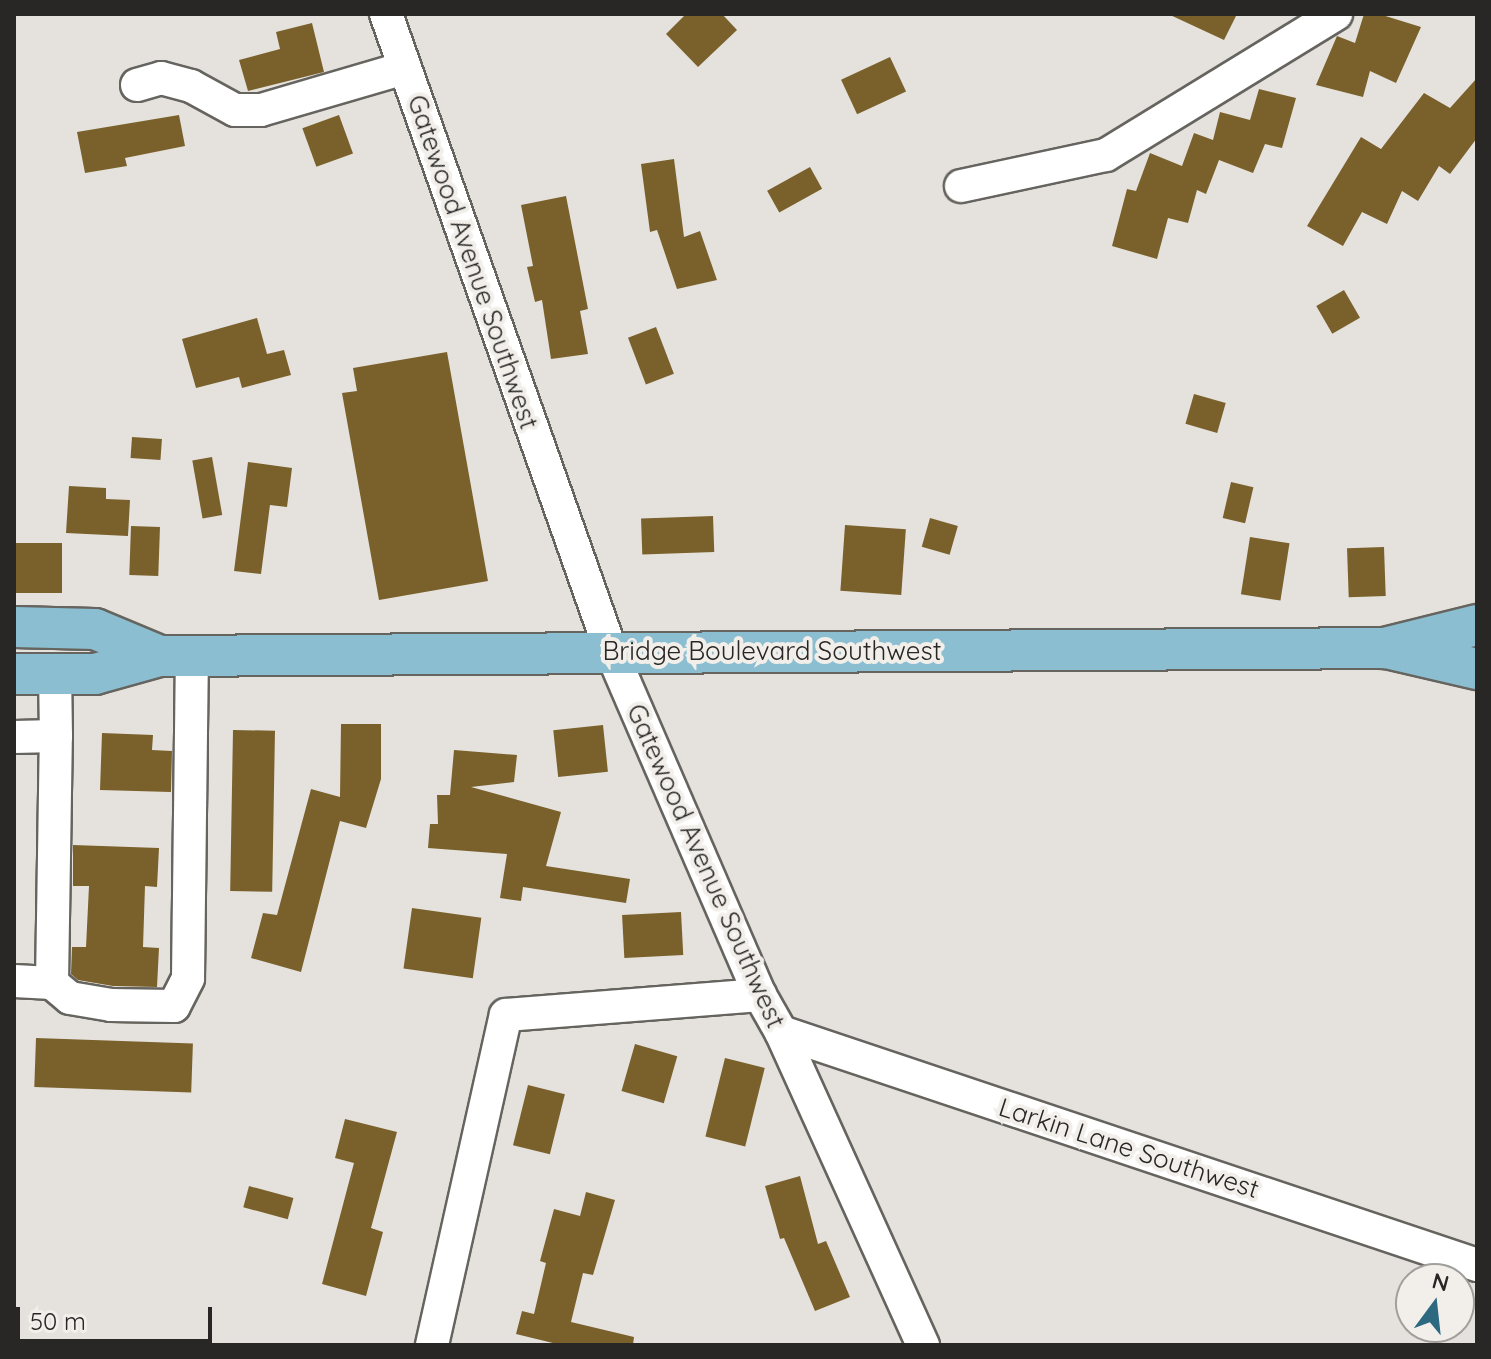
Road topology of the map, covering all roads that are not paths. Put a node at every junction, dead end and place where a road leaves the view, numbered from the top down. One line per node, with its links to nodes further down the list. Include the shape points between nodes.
1 (386, 14): 3 (street, Gatewood Avenue Southwest)
2 (1336, 14): 5 (street, via 1106,155)
3 (405, 68): 4 (street, via 261,110 235,110 191,86 161,78); 9 (street, Gatewood Avenue Southwest)
4 (137, 85)
5 (961, 186)
6 (1477, 625): 8 (main road, Bridge Boulevard Southwest)
7 (14, 627): 10 (main road, Bridge Boulevard Southwest, via 95,629)
8 (1384, 648): 9 (main road, Bridge Boulevard Southwest); 11 (main road, Bridge Boulevard Southwest)
9 (611, 651): 10 (main road, Bridge Boulevard Southwest); 18 (street, Gatewood Avenue Southwest)
10 (176, 656): 13 (main road, Bridge Boulevard Southwest, via 95,674); 17 (street, via 188,978 174,1006 70,998)
11 (1477, 669)
12 (14, 674): 13 (main road, Bridge Boulevard Southwest)
13 (55, 674): 14 (street)
14 (56, 736): 15 (street); 17 (street)
15 (14, 737)
16 (14, 981): 17 (street)
17 (52, 983)
18 (760, 995): 19 (street, Gatewood Avenue Southwest); 21 (street, via 506,1015)
19 (781, 1032): 20 (street, Larkin Lane Southwest); 22 (street, Gatewood Avenue Southwest)
20 (1477, 1265)
21 (432, 1345)
22 (923, 1345)

